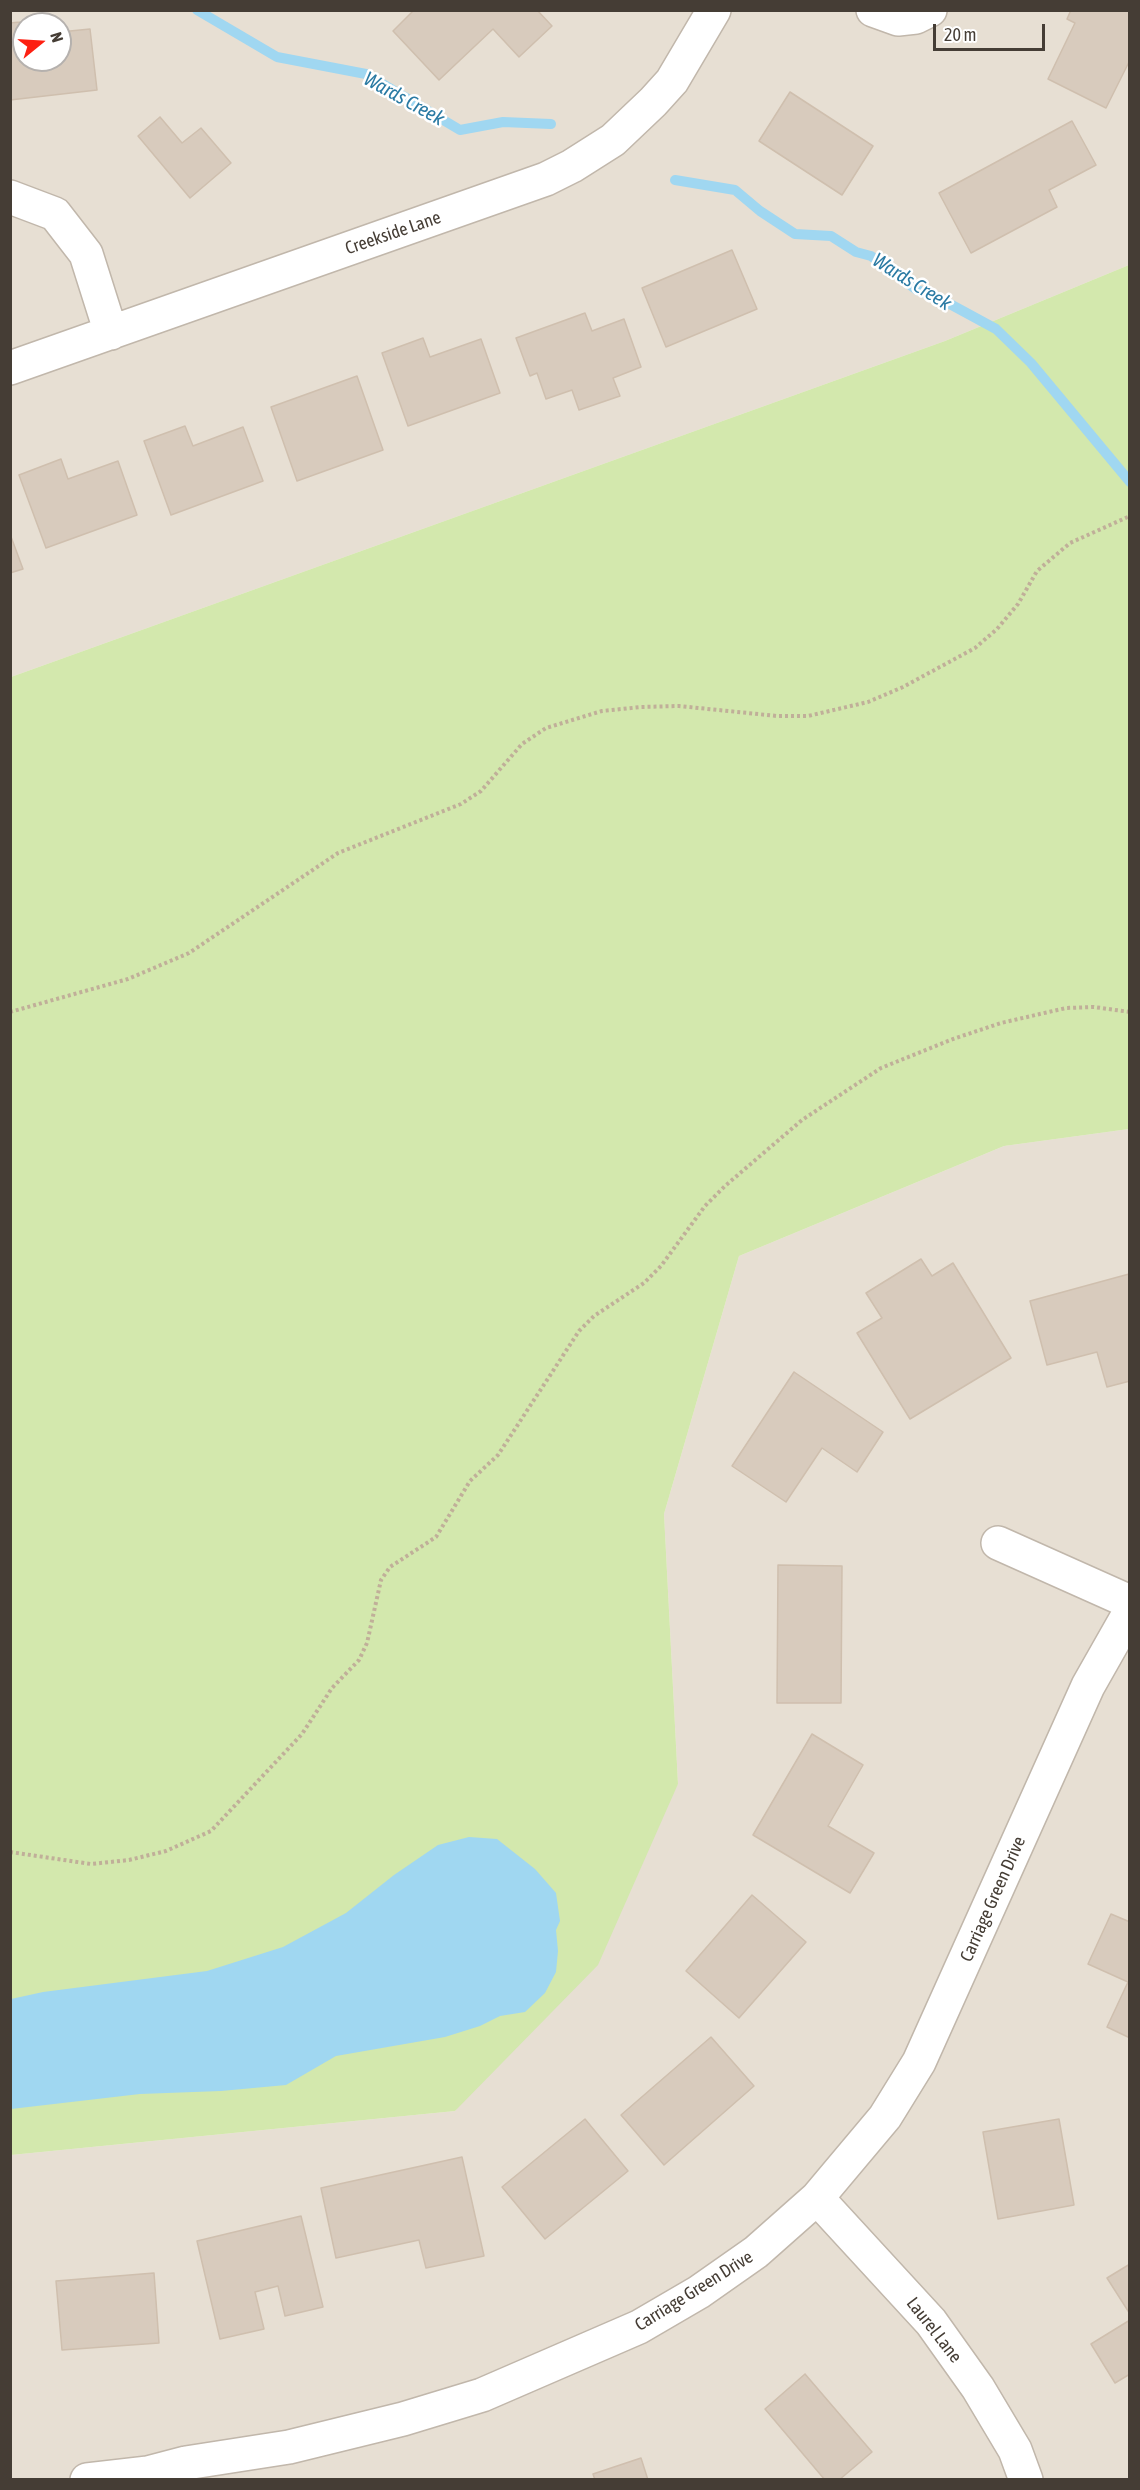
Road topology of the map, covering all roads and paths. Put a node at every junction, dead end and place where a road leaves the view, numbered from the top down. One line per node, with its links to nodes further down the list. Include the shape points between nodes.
1 (714, 10): 5 (street, Creekside Lane, via 672,81 653,102 613,140 572,166 546,179)
2 (873, 10): 3 (street, via 898,19)
3 (930, 10)
4 (10, 197): 5 (street, via 55,214 86,254)
5 (111, 333): 6 (street, Creekside Lane)
6 (10, 368)
7 (1130, 516): 8 (path, via 1070,543 1037,571 1018,604 982,641 903,687 868,702 808,716 777,717 679,706 641,707 602,711 546,728 522,744 481,790 461,804 338,853 189,953 128,979)
8 (10, 1012)
9 (1130, 1012): 13 (path, via 1066,1008 953,1039 881,1068 802,1120 705,1206 644,1283 594,1316 579,1331 498,1455 470,1481 436,1537 390,1567 381,1580 367,1643 359,1660 332,1688 302,1734 211,1831 166,1851 91,1864)
10 (998, 1543): 11 (street)
11 (1130, 1602)
12 (1130, 1612): 14 (street, Carriage Green Drive, via 1088,1686 919,2062 885,2117)
13 (10, 1852)
14 (818, 2198): 15 (street, Carriage Green Drive, via 756,2252 699,2292 639,2327 482,2395 289,2447 186,2463); 17 (street, Laurel Lane, via 931,2322 978,2388 1015,2450)
15 (149, 2476): 16 (street, Carriage Green Drive)
16 (87, 2480)
17 (1026, 2480)

